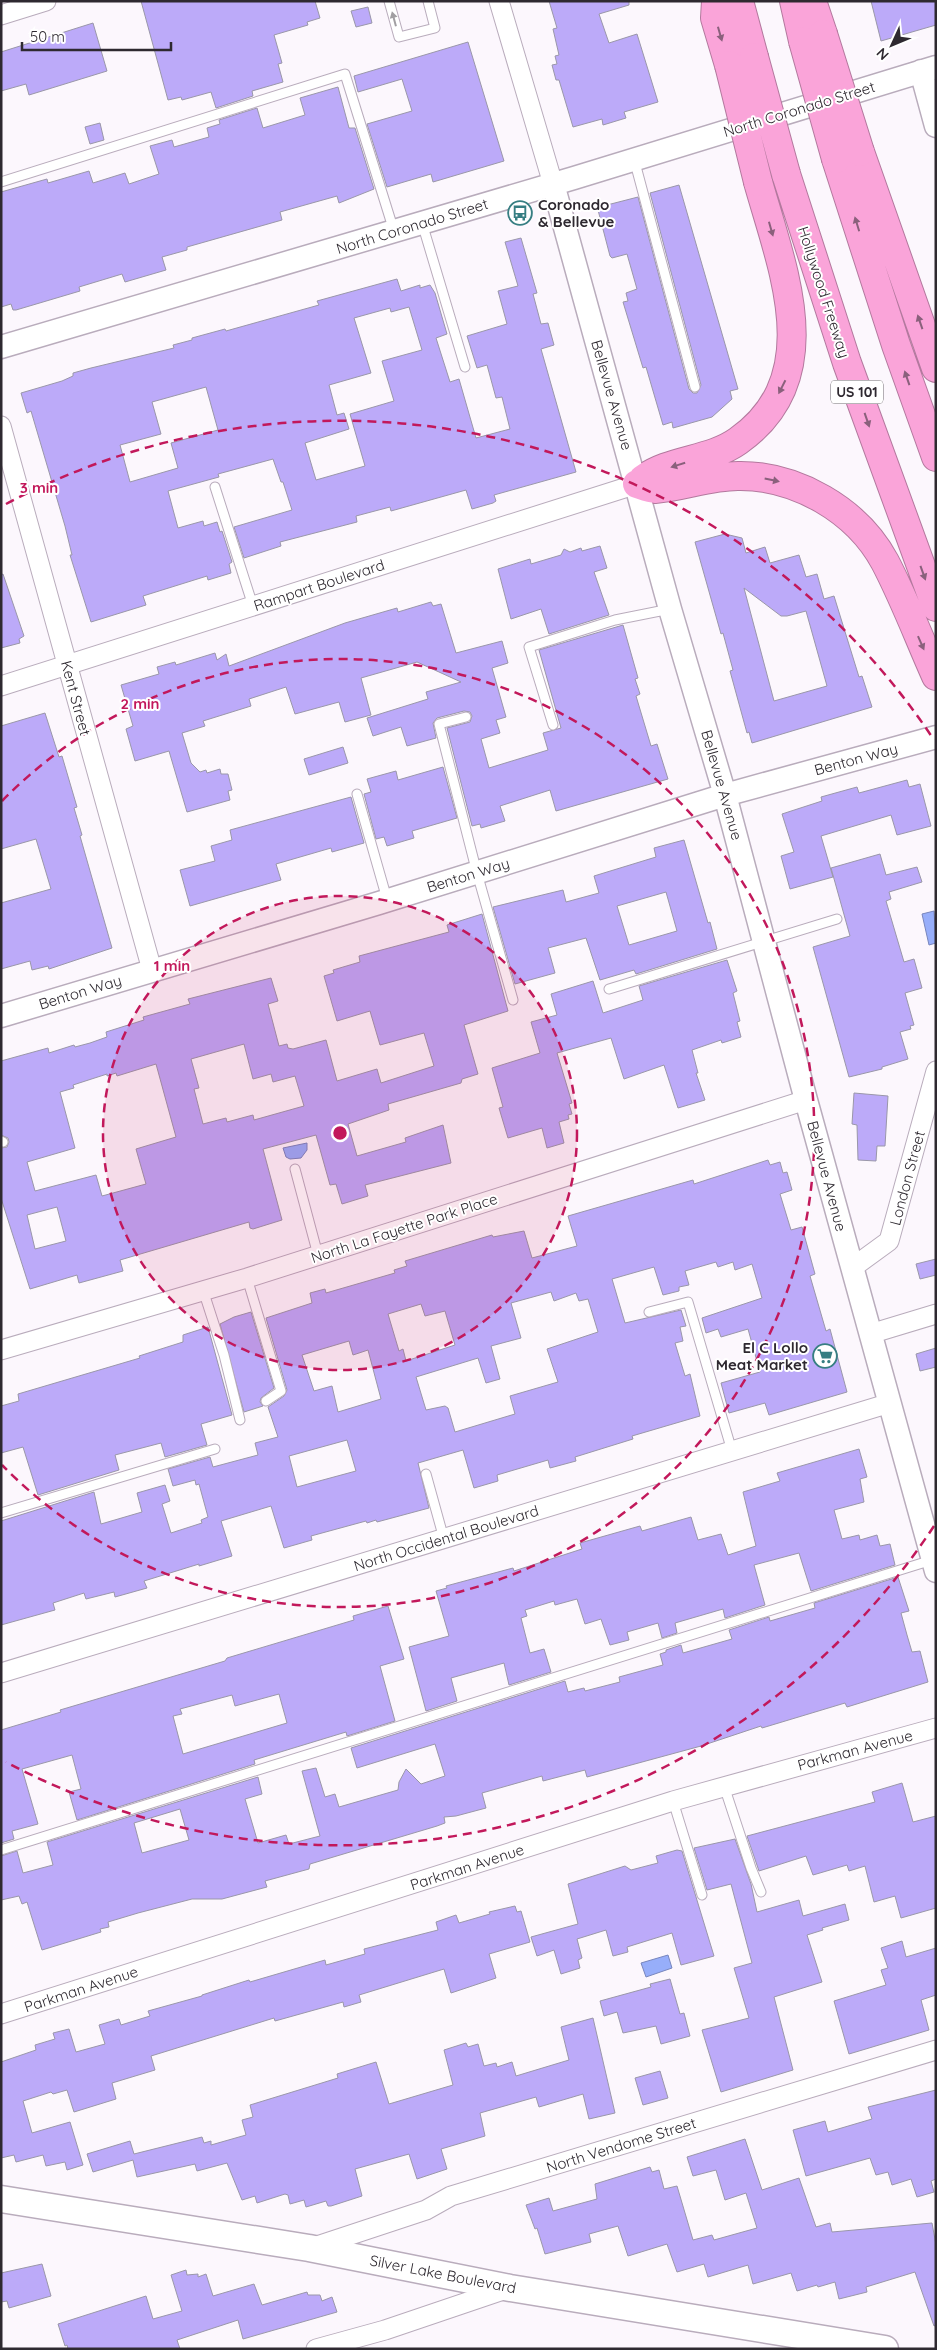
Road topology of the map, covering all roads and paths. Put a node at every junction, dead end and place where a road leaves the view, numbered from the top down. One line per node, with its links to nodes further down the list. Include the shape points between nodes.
1 (46, 1): 9 (street)
2 (389, 1): 3 (lane, one-way to 2, via 435,28 398,37)
3 (428, 1)
4 (499, 1): 17 (street, Bellevue Avenue)
5 (716, 1): 11 (highway, one-way to 11, via 716,18)
6 (739, 1): 11 (highway, Hollywood Freeway / US 101)
7 (794, 1): 10 (highway)
8 (812, 1): 10 (highway)
9 (1, 15)
10 (813, 38): 14 (highway, bridge)
11 (742, 61): 26 (highway, one-way to 26, bridge, via 758,182 785,279 792,325 789,373 771,407 738,441 651,473); 29 (highway, Hollywood Freeway / US 101, one-way to 29, bridge, via 786,174 847,363)
12 (929, 69): 13 (street); 15 (street, North Coronado Street)
13 (936, 126)
14 (848, 156): 22 (highway, one-way to 14); 25 (highway, one-way to 14, via 896,345)
15 (634, 159): 17 (street, North Coronado Street); 23 (lane)
16 (1, 182): 19 (lane, via 345,74)
17 (553, 184): 18 (street, North Coronado Street); 26 (street, Bellevue Avenue)
18 (422, 223): 19 (street, North Coronado Street); 21 (lane)
19 (394, 231): 20 (street, North Coronado Street)
20 (1, 348)
21 (464, 367)
22 (936, 368)
23 (695, 387)
24 (1, 426): 31 (street, Kent Street)
25 (936, 457)
26 (637, 484): 28 (street, Rampart Boulevard); 30 (street, Bellevue Avenue); 32 (highway, one-way to 32, via 654,489 724,476 752,476 801,488 824,500 846,515 884,560)
27 (215, 487): 28 (lane)
28 (253, 606): 31 (street, Rampart Boulevard)
29 (936, 606)
30 (670, 609): 35 (lane, via 615,620 529,647); 38 (street, Bellevue Avenue)
31 (67, 666): 33 (street, Rampart Boulevard); 43 (street, Kent Street)
32 (936, 676)
33 (1, 686)
34 (466, 717): 39 (lane, via 439,724)
35 (553, 724)
36 (936, 737): 38 (street, Benton Way)
37 (357, 794): 40 (lane)
38 (725, 795): 39 (street, Benton Way); 42 (street, Bellevue Avenue)
39 (477, 873): 40 (street, Benton Way); 45 (lane)
40 (388, 899): 43 (street, Benton Way)
41 (837, 920): 42 (lane)
42 (764, 943): 44 (lane); 48 (street, Bellevue Avenue)
43 (152, 970): 46 (street, Benton Way)
44 (609, 989)
45 (513, 1000)
46 (1, 1016)
47 (936, 1070): 51 (street, London Street, via 889,1241)
48 (806, 1100): 50 (street, North La Fayette Park Place); 51 (street, Bellevue Avenue)
49 (295, 1169): 50 (lane)
50 (318, 1255): 52 (street, North La Fayette Park Place)
51 (852, 1268): 56 (street, Bellevue Avenue)
52 (247, 1278): 53 (street, North La Fayette Park Place); 58 (lane, via 281,1390)
53 (203, 1290): 57 (street, North La Fayette Park Place); 60 (lane)
54 (649, 1312): 62 (lane, via 688,1302)
55 (936, 1314): 56 (street)
56 (870, 1334): 59 (street, Bellevue Avenue)
57 (1, 1350)
58 (266, 1401)
59 (890, 1403): 62 (street, North Occidental Boulevard); 66 (street, Bellevue Avenue)
60 (240, 1420)
61 (215, 1449): 64 (lane)
62 (732, 1450): 65 (street, North Occidental Boulevard)
63 (426, 1474): 65 (lane)
64 (1, 1513)
65 (444, 1539): 67 (street, North Occidental Boulevard)
66 (935, 1564): 71 (lane)
67 (1, 1673)
68 (936, 1728): 69 (street, Parkman Avenue)
69 (724, 1786): 70 (street, Parkman Avenue); 72 (lane)
70 (673, 1802): 73 (lane); 74 (street, Parkman Avenue)
71 (1, 1850)
72 (762, 1892)
73 (702, 1895)
74 (1, 2014)
75 (936, 2050): 77 (street, North Vendome Street, via 451,2196 426,2210)
76 (1, 2199): 77 (main road, Silver Lake Boulevard)
77 (309, 2248): 78 (main road, Silver Lake Boulevard)
78 (510, 2288): 79 (street, via 385,2330); 80 (main road, Silver Lake Boulevard)
79 (316, 2349)
80 (885, 2349)

